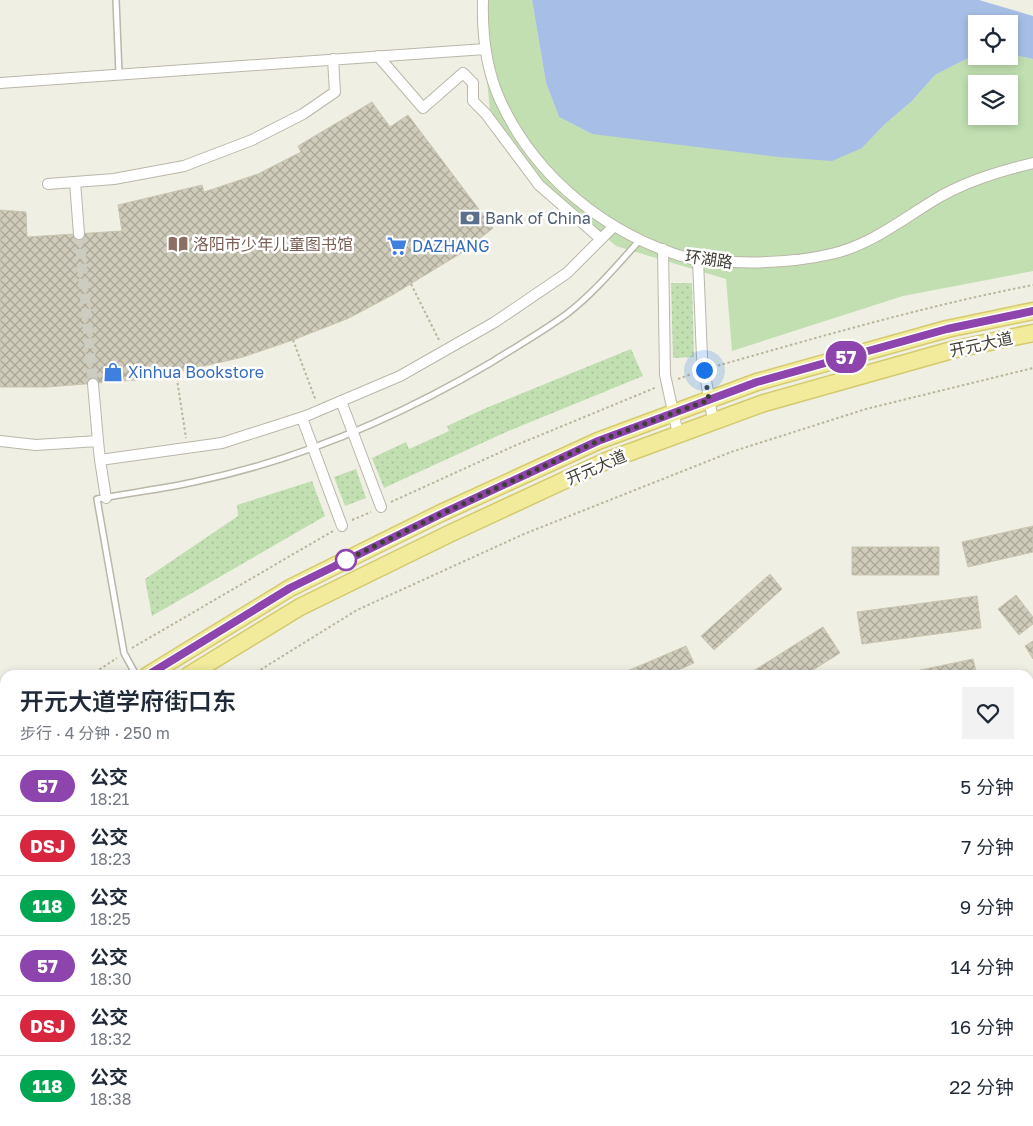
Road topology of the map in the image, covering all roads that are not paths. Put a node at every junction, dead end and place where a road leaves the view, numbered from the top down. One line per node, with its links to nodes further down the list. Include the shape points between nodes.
1 (116, 0): 6 (lane)
2 (483, 0): 3 (street, 环湖路)
3 (485, 48): 4 (street); 11 (street, 环湖路, via 499,99 518,135 565,190)
4 (378, 56): 5 (street); 13 (street, via 423,108 463,73 473,83 473,101 539,185)
5 (333, 60): 6 (street); 9 (street, via 335,92 303,114 252,140 184,166 114,179)
6 (120, 75): 7 (street)
7 (0, 83)
8 (1033, 163): 16 (street, 环湖路, via 962,185 866,242 833,254 789,262)
9 (75, 182): 10 (street); 12 (street)
10 (48, 184)
11 (614, 226): 13 (street); 14 (street, 环湖路)
12 (79, 234)
13 (601, 239): 21 (street, via 567,273 496,322 400,376)
14 (640, 240): 15 (street, 环湖路); 25 (lane, via 569,312 466,377)
15 (663, 249): 16 (street, 环湖路); 22 (street, via 665,376)
16 (698, 260): 20 (street, via 702,357)
17 (1033, 311): 20 (main road, 开元大道, via 937,331 757,382)
18 (1033, 333): 24 (main road, 开元大道, via 942,352 764,403)
19 (93, 384): 28 (street)
20 (709, 400): 22 (main road, 开元大道); 24 (street)
21 (341, 401): 23 (street); 25 (street)
22 (673, 413): 26 (street); 35 (main road, 开元大道, via 598,441 290,588)
23 (302, 418): 29 (street); 30 (street, via 222,443)
24 (714, 422): 26 (main road, 开元大道)
25 (353, 432): 29 (lane); 32 (street)
26 (678, 434): 36 (main road, 开元大道, via 606,461 450,533 300,607)
27 (0, 441): 28 (street, via 36,445)
28 (98, 441): 30 (street)
29 (313, 448): 31 (lane, via 194,482); 33 (street)
30 (100, 460): 31 (street)
31 (106, 498): 34 (lane, via 97,499 124,653)
32 (381, 507)
33 (342, 526)
34 (133, 670)
35 (156, 670)
36 (197, 670)

